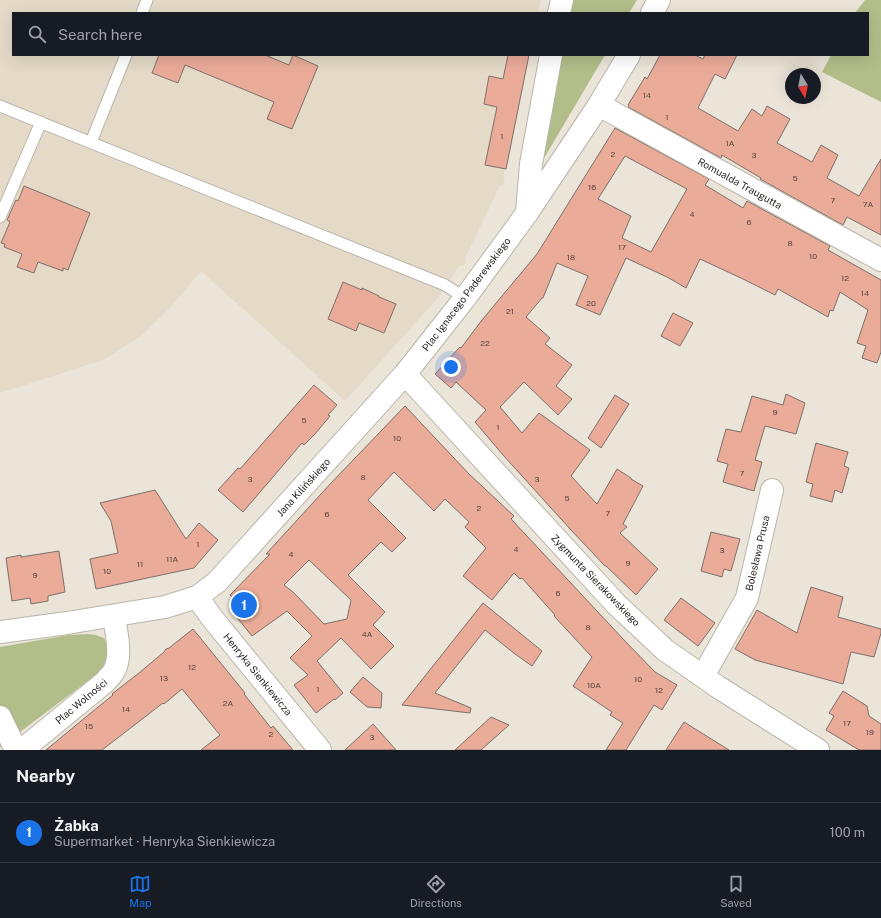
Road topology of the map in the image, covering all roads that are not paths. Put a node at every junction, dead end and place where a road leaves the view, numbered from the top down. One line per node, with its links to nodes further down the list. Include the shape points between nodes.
1 (147, 0): 4 (lane)
2 (562, 0): 5 (street)
3 (659, 0): 6 (street)
4 (142, 12)
5 (559, 12)
6 (653, 12)
7 (126, 56): 13 (lane)
8 (551, 56): 14 (street, via 531,164)
9 (625, 56): 10 (street, Plac Ignacego Paderewskiego)
10 (599, 105): 14 (street, Plac Ignacego Paderewskiego); 16 (street, Romualda Traugutta)
11 (0, 106): 12 (lane)
12 (41, 122): 13 (lane); 15 (lane)
13 (91, 142): 17 (lane, via 445,285)
14 (527, 213): 17 (street, Plac Ignacego Paderewskiego)
15 (0, 217)
16 (881, 260)
17 (465, 298): 18 (street, Plac Ignacego Paderewskiego)
18 (405, 374): 20 (street, Jana Kilińskiego, via 217,582); 23 (street, Zygmunta Sierakowskiego, via 616,604 665,650)
19 (772, 490): 23 (street, Bolesława Prusa, via 747,598)
20 (197, 597): 21 (street, via 165,607); 27 (street, Henryka Sienkiewicza)
21 (114, 616): 22 (street); 26 (street, Plac Wolności, via 118,656 114,670 105,682)
22 (0, 632)
23 (703, 676): 28 (street, Zygmunta Sierakowskiego)
24 (0, 717): 25 (street)
25 (16, 750)
26 (22, 750)
27 (320, 750)
28 (818, 750)

